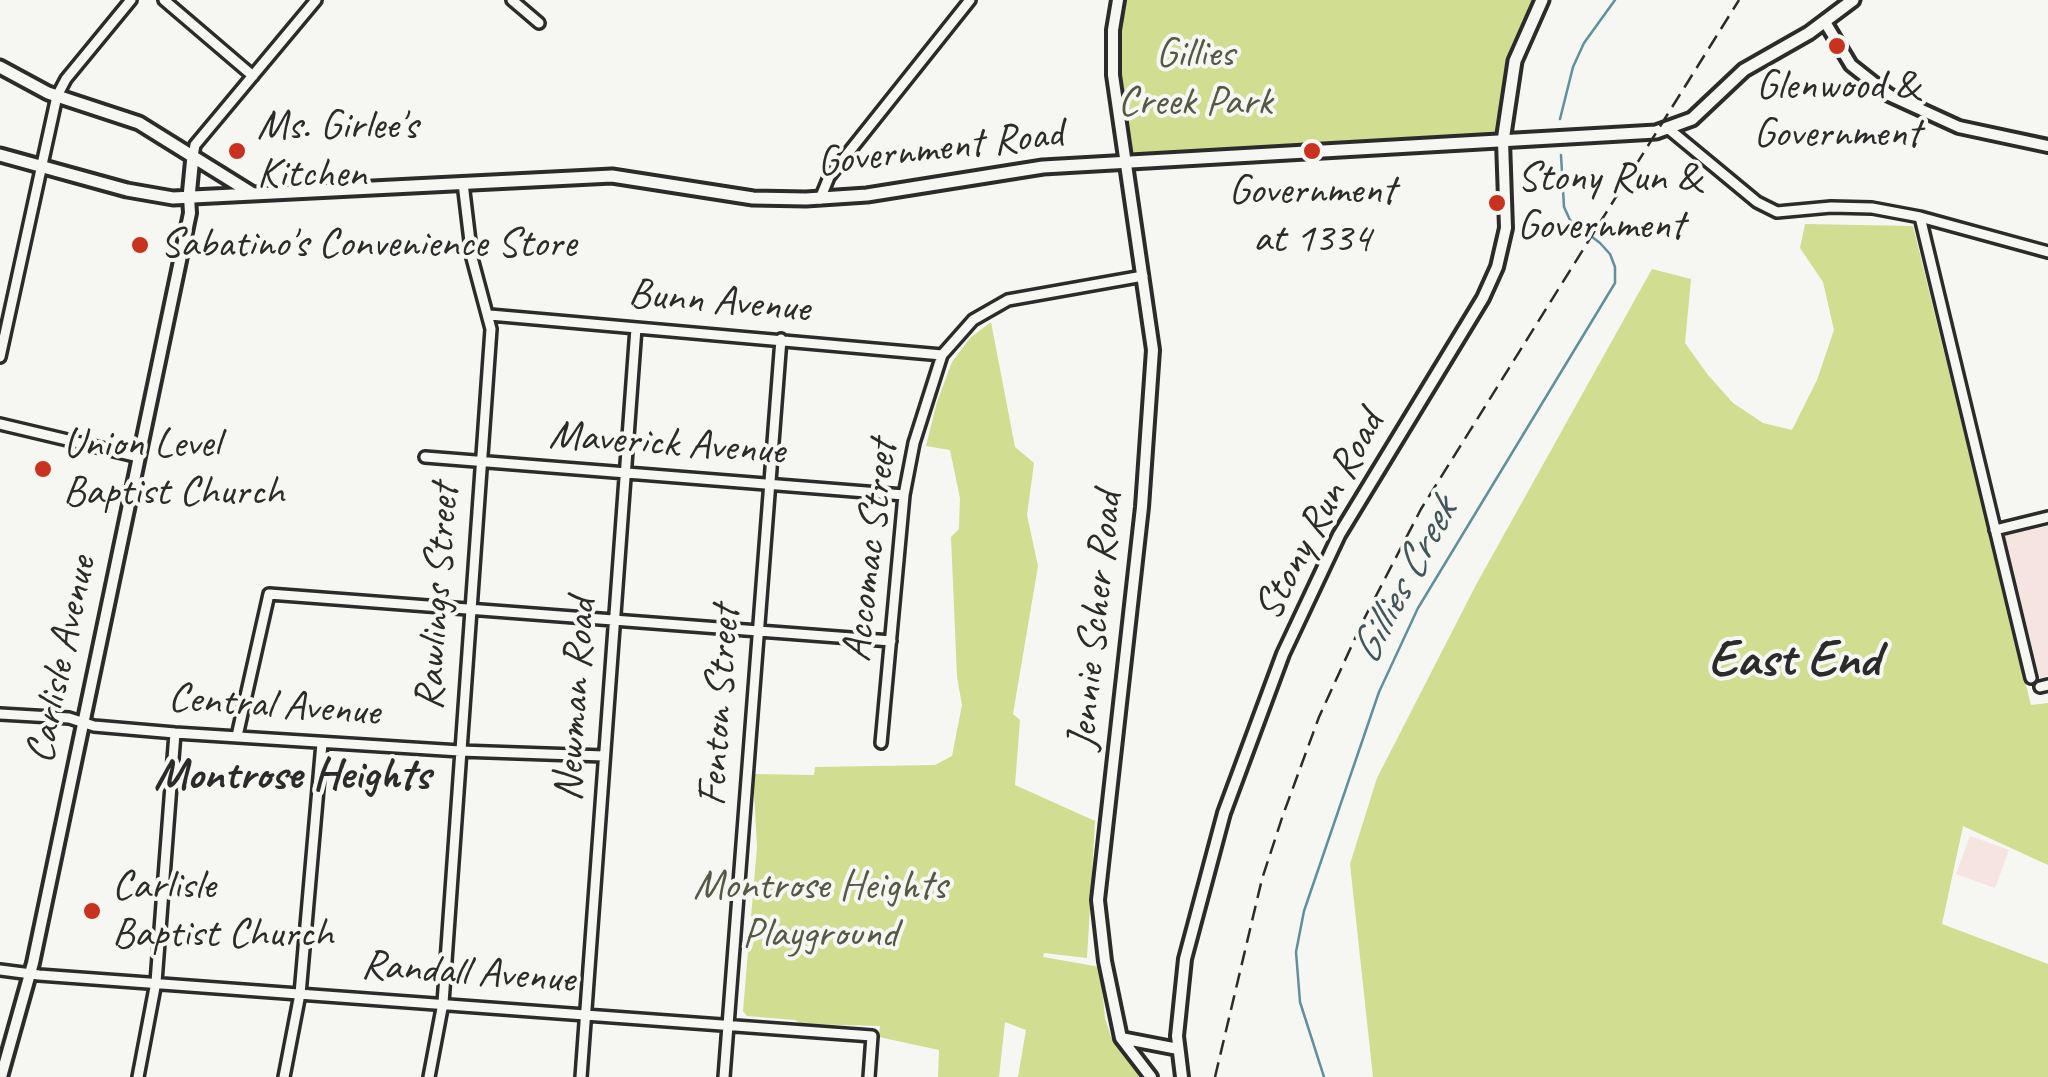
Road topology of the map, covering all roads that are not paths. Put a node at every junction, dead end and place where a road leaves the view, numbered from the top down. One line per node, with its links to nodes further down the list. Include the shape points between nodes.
1 (131, 0): 13 (street)
2 (164, 0): 12 (street)
3 (316, 0): 12 (street, Carlisle Avenue)
4 (512, 0): 10 (street)
5 (970, 0): 24 (street, via 829,177)
6 (1118, 0): 19 (street, Jennie Scher Road, via 1113,75)
7 (1542, 0): 15 (main road, Stony Run Road, via 1514,62)
8 (1852, 0): 9 (main road)
9 (1824, 22): 14 (main road, via 1750,66 1692,119); 16 (street, via 1852,66 1889,94 1959,127)
10 (539, 23)
11 (0, 67): 13 (main road)
12 (253, 76): 18 (street, Carlisle Avenue)
13 (57, 96): 18 (main road, via 133,120); 20 (street)
14 (1670, 130): 15 (main road, Government Road); 25 (street, via 1770,210 1856,206)
15 (1503, 141): 19 (main road, Government Road); 63 (street, Stony Run Road, via 1506,228 1498,267 1340,536 1250,738 1189,944)
16 (2048, 146)
17 (0, 155): 20 (main road, Government Road)
18 (193, 156): 22 (main road); 23 (main road, Carlisle Avenue)
19 (1127, 161): 24 (main road, Government Road); 27 (street, Jennie Scher Road)
20 (40, 166): 23 (main road, Government Road, via 127,190); 32 (street)
21 (464, 183): 22 (main road, Government Road); 24 (main road, Government Road, via 612,176 752,198); 28 (street, Rawlings Street, via 468,236)
22 (253, 194): 23 (main road, Government Road)
23 (189, 198): 34 (street, Carlisle Avenue)
24 (820, 199)
25 (1920, 218): 26 (street); 41 (street)
26 (2048, 252)
27 (1143, 276): 31 (street, Accomac Street, via 1008,300 973,320); 62 (street, Jennie Scher Road, via 1153,350 1143,499 1098,900)
28 (490, 315): 29 (street, Bunn Avenue); 36 (street, Rawlings Street)
29 (636, 328): 30 (street, Bunn Avenue); 37 (street, Newman Road)
30 (781, 339): 31 (street, Bunn Avenue); 38 (street, Fenton Street)
31 (942, 355): 39 (street, Accomac Street)
32 (0, 357)
33 (0, 424): 34 (street)
34 (138, 456): 48 (street, Carlisle Avenue)
35 (425, 457): 36 (street, Maverick Avenue)
36 (480, 462): 37 (street, Maverick Avenue); 42 (street, Rawlings Street)
37 (624, 474): 38 (street, Maverick Avenue); 43 (street, Newman Road)
38 (769, 485): 39 (street, Maverick Avenue); 44 (street, Fenton Street)
39 (904, 495): 45 (street, Accomac Street)
40 (2048, 517): 41 (street)
41 (1995, 530): 46 (street)
42 (470, 608): 43 (street); 50 (street, via 268,594); 53 (street, Rawlings Street)
43 (615, 619): 44 (street); 54 (street, Newman Road)
44 (758, 630): 45 (street); 61 (street, Fenton Street)
45 (891, 641): 52 (street, Accomac Street)
46 (2031, 678)
47 (0, 714): 48 (street, Central Avenue)
48 (83, 722): 49 (street, Central Avenue); 56 (street, Carlisle Avenue)
49 (176, 733): 50 (street, Central Avenue); 57 (street)
50 (237, 736): 51 (street, Central Avenue)
51 (322, 743): 53 (street, Central Avenue); 58 (street)
52 (881, 744)
53 (460, 752): 54 (street, Central Avenue); 59 (street, Rawlings Street)
54 (604, 756): 60 (street, Newman Road)
55 (0, 970): 56 (street, Randall Avenue)
56 (30, 974): 57 (street, Randall Avenue); 64 (street, Carlisle Avenue)
57 (156, 982): 58 (street, Randall Avenue); 65 (street)
58 (300, 994): 59 (street, Randall Avenue); 66 (street)
59 (443, 1002): 60 (street, Randall Avenue); 67 (street, Rawlings Street)
60 (587, 1014): 61 (street, Randall Avenue); 68 (street, Newman Road)
61 (730, 1024): 69 (street, Fenton Street); 70 (street, Randall Avenue, via 872,1036)
62 (1121, 1038): 63 (street); 71 (street, Jennie Scher Road)
63 (1178, 1049): 72 (street, Stony Run Road)
64 (2, 1077)
65 (138, 1077)
66 (284, 1077)
67 (429, 1077)
68 (582, 1077)
69 (724, 1077)
70 (869, 1077)
71 (1151, 1077)
72 (1182, 1077)

